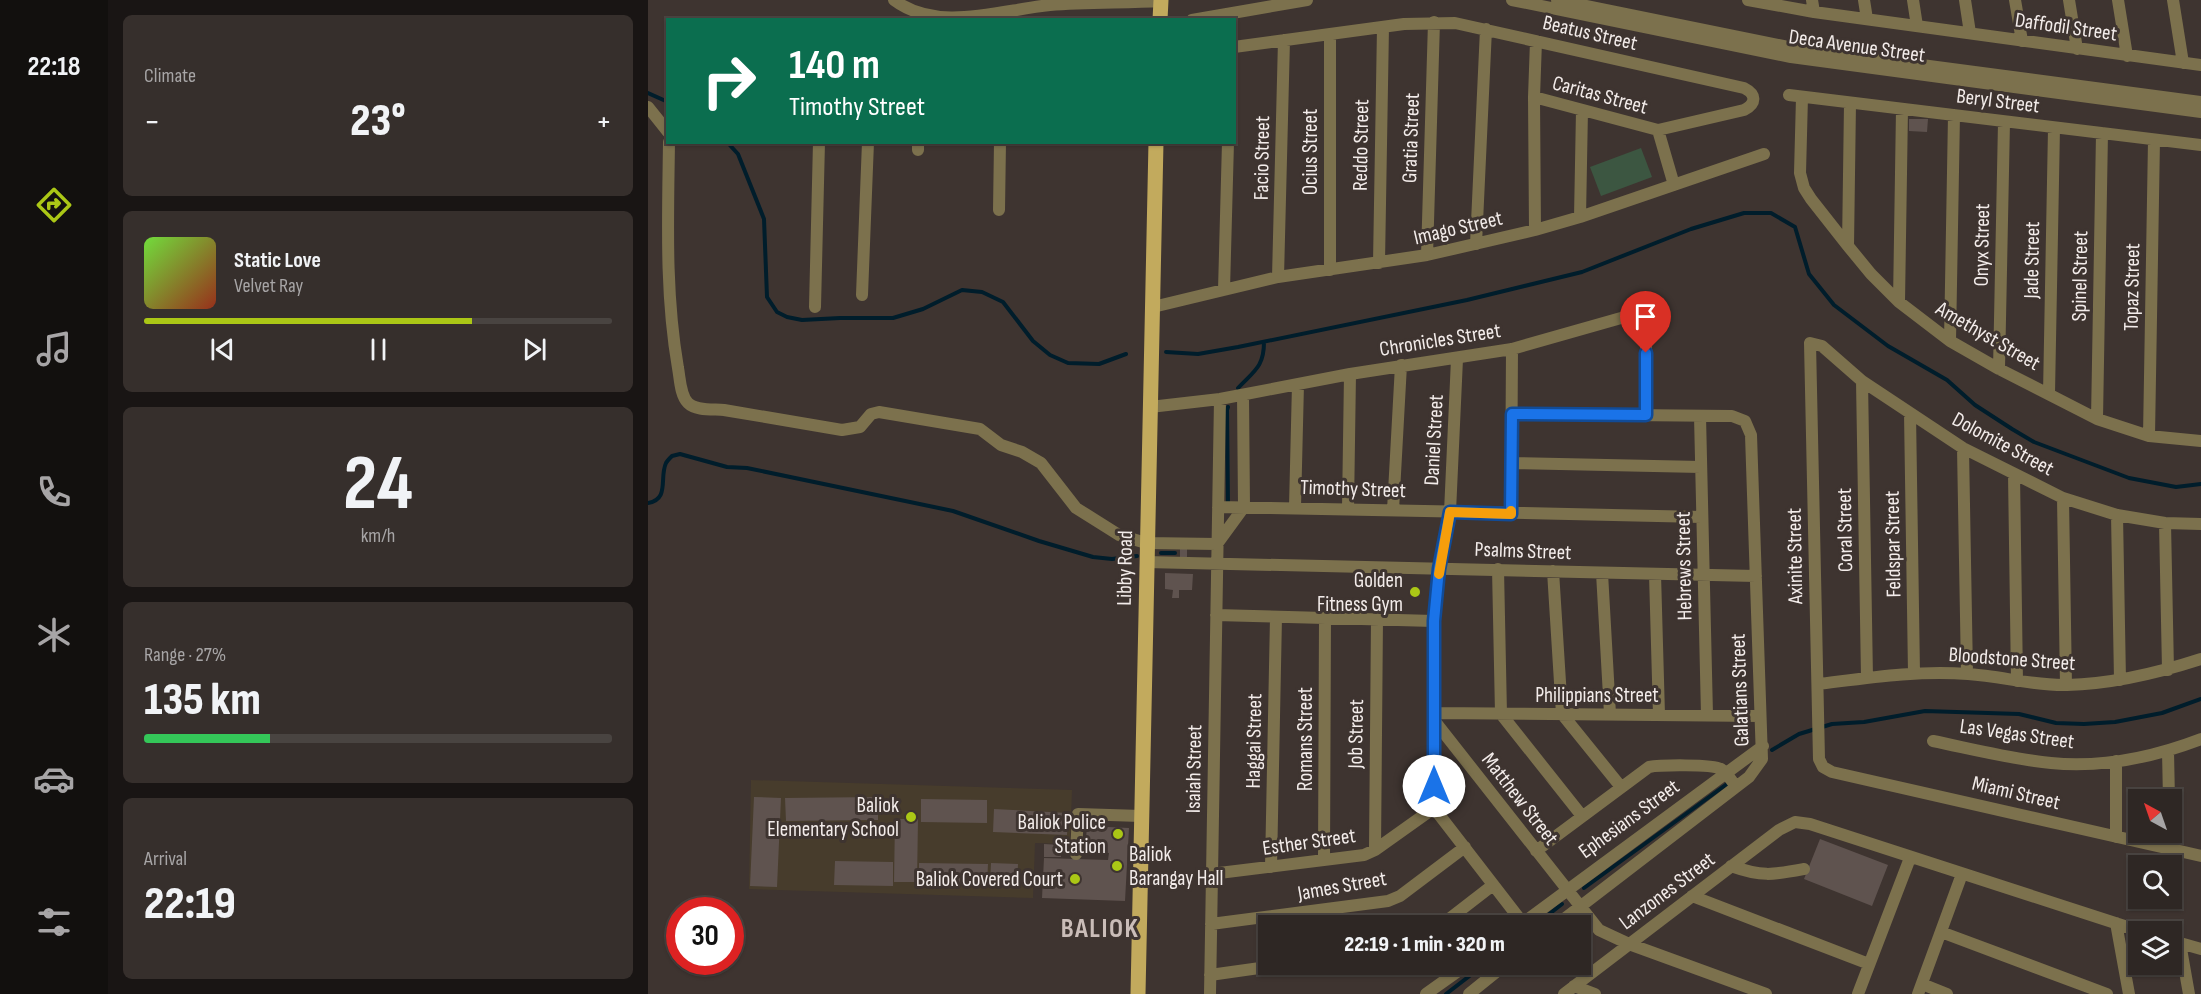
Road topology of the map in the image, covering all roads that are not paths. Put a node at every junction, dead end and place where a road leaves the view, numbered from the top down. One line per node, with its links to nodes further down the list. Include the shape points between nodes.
1 (894, 0): 18 (street, via 924,15)
2 (1306, 0): 20 (street)
3 (1512, 0): 14 (street, Deca Avenue Street)
4 (1557, 0): 22 (street, Deca Avenue Street)
5 (1748, 0): 15 (street, Daffodil Street)
6 (1864, 0): 21 (street)
7 (1913, 0): 24 (street)
8 (1965, 0): 27 (street)
9 (2015, 0): 31 (street)
10 (2069, 0): 33 (street)
11 (2118, 0): 34 (street)
12 (2173, 0): 35 (street)
13 (1161, 1): 17 (street, via 1050,5); 19 (main road)
14 (1534, 2): 22 (street, Deca Avenue Street)
15 (1763, 2): 16 (street, Daffodil Street)
16 (1813, 6): 21 (street, Daffodil Street)
17 (1001, 16): 18 (street)
18 (952, 18)
19 (1160, 18)
20 (1203, 18)
21 (1867, 19): 24 (street, Daffodil Street)
22 (1634, 21): 37 (street, Deca Avenue Street, via 1762,48)
23 (1434, 22): 25 (street, Beatus Street); 26 (street, Beatus Street); 68 (street, Gratia Street)
24 (1917, 26): 27 (street, Daffodil Street)
25 (1383, 27): 28 (street, Beatus Street); 69 (street, Reddo Street)
26 (1486, 30): 30 (street, Beatus Street); 66 (street)
27 (1970, 33): 31 (street, Daffodil Street)
28 (1330, 34): 29 (street, Beatus Street); 70 (street, Ocius Street)
29 (1284, 40): 32 (street, Beatus Street); 71 (street, Facio Street)
30 (1536, 41): 38 (street); 39 (street, Beatus Street, via 1744,88)
31 (2022, 41): 33 (street, Daffodil Street)
32 (1236, 47)
33 (2077, 49): 34 (street, Daffodil Street)
34 (2127, 56): 35 (street, Daffodil Street)
35 (2183, 63): 36 (street, Daffodil Street)
36 (2201, 65)
37 (2096, 93): 40 (street, Deca Avenue Street); 45 (street, Deca Avenue Street)
38 (1534, 97): 44 (street, Caritas Street); 65 (street)
39 (1754, 97): 50 (street, Caritas Street, via 1752,105 1744,110)
40 (2201, 102)
41 (1850, 103): 43 (street, Beryl Street); 62 (street, Beryl Street, via 1795,96); 67 (street)
42 (648, 107): 49 (street)
43 (1902, 109): 46 (street, Beryl Street); 74 (street)
44 (1582, 110): 50 (street, Caritas Street); 64 (street)
45 (2201, 112)
46 (1954, 115): 47 (street, Beryl Street); 77 (street)
47 (2004, 122): 48 (street, Beryl Street); 82 (street, Onyx Street)
48 (2054, 128): 51 (street, Beryl Street); 86 (street, Jade Street)
49 (666, 130)
50 (1658, 130): 61 (street)
51 (2102, 133): 52 (street, Beryl Street); 94 (street, Spinel Street)
52 (2154, 140): 59 (street, Beryl Street); 95 (street, Topaz Street)
53 (669, 144): 113 (street, via 671,329 682,394 687,402 706,409 842,430 860,427 871,414 879,412 977,428 1001,445 1041,463 1076,508 1119,535)
54 (819, 144): 75 (street)
55 (868, 144): 73 (street)
56 (1000, 144): 63 (street)
57 (1156, 144): 76 (main road, Libby Road)
58 (1228, 144): 72 (street)
59 (2201, 145)
60 (1764, 154): 61 (street, Imago Street)
61 (1674, 184): 64 (street, Imago Street)
62 (1804, 188): 67 (street, Amethyst Street)
63 (999, 210)
64 (1580, 217): 65 (street, Imago Street)
65 (1535, 230): 66 (street, Imago Street)
66 (1476, 244): 68 (street, Imago Street)
67 (1848, 246): 74 (street, Amethyst Street)
68 (1427, 255): 69 (street, Imago Street)
69 (1379, 264): 70 (street, Imago Street)
70 (1330, 270): 71 (street, Imago Street)
71 (1278, 277): 72 (street, Imago Street)
72 (1224, 290): 76 (street, Imago Street)
73 (862, 295)
74 (1899, 302): 77 (street, Amethyst Street)
75 (815, 307)
76 (1153, 307): 89 (main road, Libby Road)
77 (1950, 341): 82 (street, Amethyst Street)
78 (1810, 343): 84 (street, Dolomite Street, via 1822,346); 136 (street, Axinite Street)
79 (1512, 349): 80 (street, Chronicles Street); 90 (street); 92 (street, Chronicles Street, via 1614,319 1631,318 1646,333)
80 (1457, 359): 81 (street, Chronicles Street); 107 (street, Daniel Street)
81 (1401, 365): 83 (street, Chronicles Street); 106 (street)
82 (1999, 369): 86 (street, Amethyst Street)
83 (1350, 374): 85 (street, Chronicles Street); 105 (street)
84 (1862, 381): 91 (street, Dolomite Street); 133 (street, Coral Street)
85 (1298, 384): 87 (street, Chronicles Street); 104 (street)
86 (2049, 394): 94 (street, Amethyst Street)
87 (1244, 395): 88 (street, Chronicles Street); 103 (street)
88 (1220, 399): 89 (street, Chronicles Street); 102 (street, Isaiah Street)
89 (1150, 407): 113 (main road, Libby Road)
90 (1512, 414): 92 (street); 98 (street)
91 (1910, 414): 97 (street, Dolomite Street); 131 (street, Feldspar Street)
92 (1646, 415): 93 (street)
93 (1700, 416): 99 (street, Hebrews Street); 123 (street, Galatians Street, via 1732,416 1745,421 1751,435)
94 (2097, 419): 95 (street, Amethyst Street)
95 (2149, 436): 96 (street, Amethyst Street)
96 (2201, 441)
97 (1963, 448): 100 (street, Dolomite Street); 132 (street)
98 (1511, 463): 99 (street); 108 (street)
99 (1701, 466): 110 (street, Hebrews Street)
100 (2014, 474): 101 (street, Dolomite Street); 135 (street)
101 (2063, 498): 109 (street, Dolomite Street); 137 (street)
102 (1218, 507): 103 (street, Timothy Street); 114 (street, Isaiah Street)
103 (1244, 507): 104 (street, Timothy Street); 114 (street)
104 (1295, 507): 105 (street, Timothy Street)
105 (1348, 508): 106 (street, Timothy Street)
106 (1393, 510): 107 (street, Timothy Street)
107 (1450, 512): 108 (street, Timothy Street); 117 (street, Daniel Street)
108 (1511, 514): 110 (street, Timothy Street)
109 (2116, 515): 111 (street, Dolomite Street); 134 (street)
110 (1702, 517): 122 (street, Hebrews Street)
111 (2165, 523): 112 (street, Dolomite Street); 130 (street)
112 (2201, 524)
113 (1146, 543): 114 (street); 115 (main road, Libby Road)
114 (1217, 544): 116 (street, Isaiah Street)
115 (1146, 562): 116 (street, Psalms Street); 156 (main road, Libby Road)
116 (1217, 564): 117 (street, Psalms Street); 124 (street, Isaiah Street)
117 (1439, 569): 118 (street, Psalms Street); 128 (street, Daniel Street)
118 (1498, 569): 119 (street, Psalms Street); 138 (street)
119 (1553, 572): 120 (street, Psalms Street); 139 (street)
120 (1602, 573): 121 (street, Psalms Street); 140 (street)
121 (1655, 574): 122 (street, Psalms Street); 141 (street)
122 (1704, 576): 123 (street, Psalms Street); 142 (street, Hebrews Street)
123 (1756, 576): 144 (street, Galatians Street)
124 (1216, 615): 125 (street); 171 (street, Isaiah Street)
125 (1275, 617): 126 (street); 169 (street, Haggai Street)
126 (1325, 618): 127 (street); 167 (street, Romans Street)
127 (1377, 619): 128 (street); 162 (street, Job Street)
128 (1434, 621): 143 (street, Daniel Street)
129 (2201, 659): 130 (street, Bloodstone Street)
130 (2168, 670): 134 (street, Bloodstone Street)
131 (1914, 673): 132 (street, Bloodstone Street); 133 (street, Bloodstone Street)
132 (1968, 674): 135 (street, Bloodstone Street)
133 (1867, 678): 136 (street, Bloodstone Street)
134 (2120, 680): 137 (street, Bloodstone Street)
135 (2018, 681): 137 (street, Bloodstone Street)
136 (1818, 684): 150 (street, Axinite Street)
137 (2066, 685)
138 (1501, 714): 139 (street, Philippians Street); 143 (street, Philippians Street); 157 (street)
139 (1562, 714): 140 (street, Philippians Street); 152 (street)
140 (1610, 714): 141 (street, Philippians Street)
141 (1659, 715): 142 (street, Philippians Street)
142 (1707, 715): 144 (street, Philippians Street)
143 (1433, 716): 155 (street, Daniel Street); 163 (street, Matthew Street)
144 (1760, 716): 147 (street, Galatians Street)
145 (2201, 739): 148 (street, Las Vegas Street)
146 (1932, 741): 149 (street, Las Vegas Street, via 2052,763)
147 (1763, 746): 151 (street, Ephesians Street); 153 (street, Galatians Street, via 1760,764)
148 (2168, 751): 149 (street, Las Vegas Street); 154 (street)
149 (2116, 761): 158 (street)
150 (1822, 767): 158 (street, Miami Street)
151 (1726, 773): 152 (street, via 1711,766 1655,766); 153 (street); 174 (street, Ephesians Street)
152 (1621, 787): 157 (street)
153 (1736, 787): 176 (street, Galatians Street)
154 (2169, 789)
155 (1434, 808): 160 (street); 162 (street, Esther Street)
156 (1141, 816): 164 (street, via 1078,814); 196 (main road, Libby Road)
157 (1582, 816): 163 (street)
158 (2116, 837): 161 (street, Miami Street)
159 (2169, 843): 161 (street)
160 (1464, 847): 173 (street); 182 (street, James Street, via 1389,901)
161 (2169, 849): 165 (street, Miami Street)
162 (1375, 850): 167 (street, Esther Street)
163 (1536, 851): 174 (street, Matthew Street)
164 (1076, 854)
165 (2201, 856)
166 (1910, 858): 168 (street, Lanzones Street, via 1795,822); 172 (street); 188 (street)
167 (1324, 860): 169 (street, Esther Street)
168 (1731, 866): 170 (street, via 1767,876); 175 (street, Lanzones Street)
169 (1271, 867): 171 (street, Esther Street)
170 (1804, 869)
171 (1211, 874): 182 (street, Isaiah Street)
172 (1962, 874): 181 (street); 184 (street)
173 (1493, 885): 177 (street); 178 (street)
174 (1566, 890): 176 (street, Matthew Street); 179 (street, Ephesians Street)
175 (1692, 896): 185 (street, Lanzones Street); 188 (street)
176 (1579, 907): 180 (street, Galatians Street); 185 (street, Matthew Street, via 1599,930)
177 (1454, 915)
178 (1514, 915)
179 (1532, 915)
180 (1569, 915)
181 (2116, 923): 183 (street); 206 (street)
182 (1211, 924): 191 (street, Isaiah Street)
183 (2128, 927)
184 (1941, 932): 195 (street); 205 (street)
185 (1629, 944): 194 (street, Lanzones Street); 202 (street)
186 (2182, 944): 187 (street)
187 (2201, 949)
188 (1869, 964): 203 (street)
189 (2182, 966): 207 (street)
190 (1258, 968): 191 (street)
191 (1210, 975): 197 (street, Isaiah Street)
192 (1453, 975): 198 (street)
193 (1492, 975): 199 (street)
194 (1574, 986): 200 (street, Lanzones Street); 201 (street)
195 (1920, 989): 204 (street)
196 (1138, 994)
197 (1210, 994)
198 (1426, 994)
199 (1469, 994)
200 (1564, 994)
201 (1595, 994)
202 (1766, 994)
203 (1858, 994)
204 (1947, 994)
205 (2107, 994)
206 (2129, 994)
207 (2189, 994)

